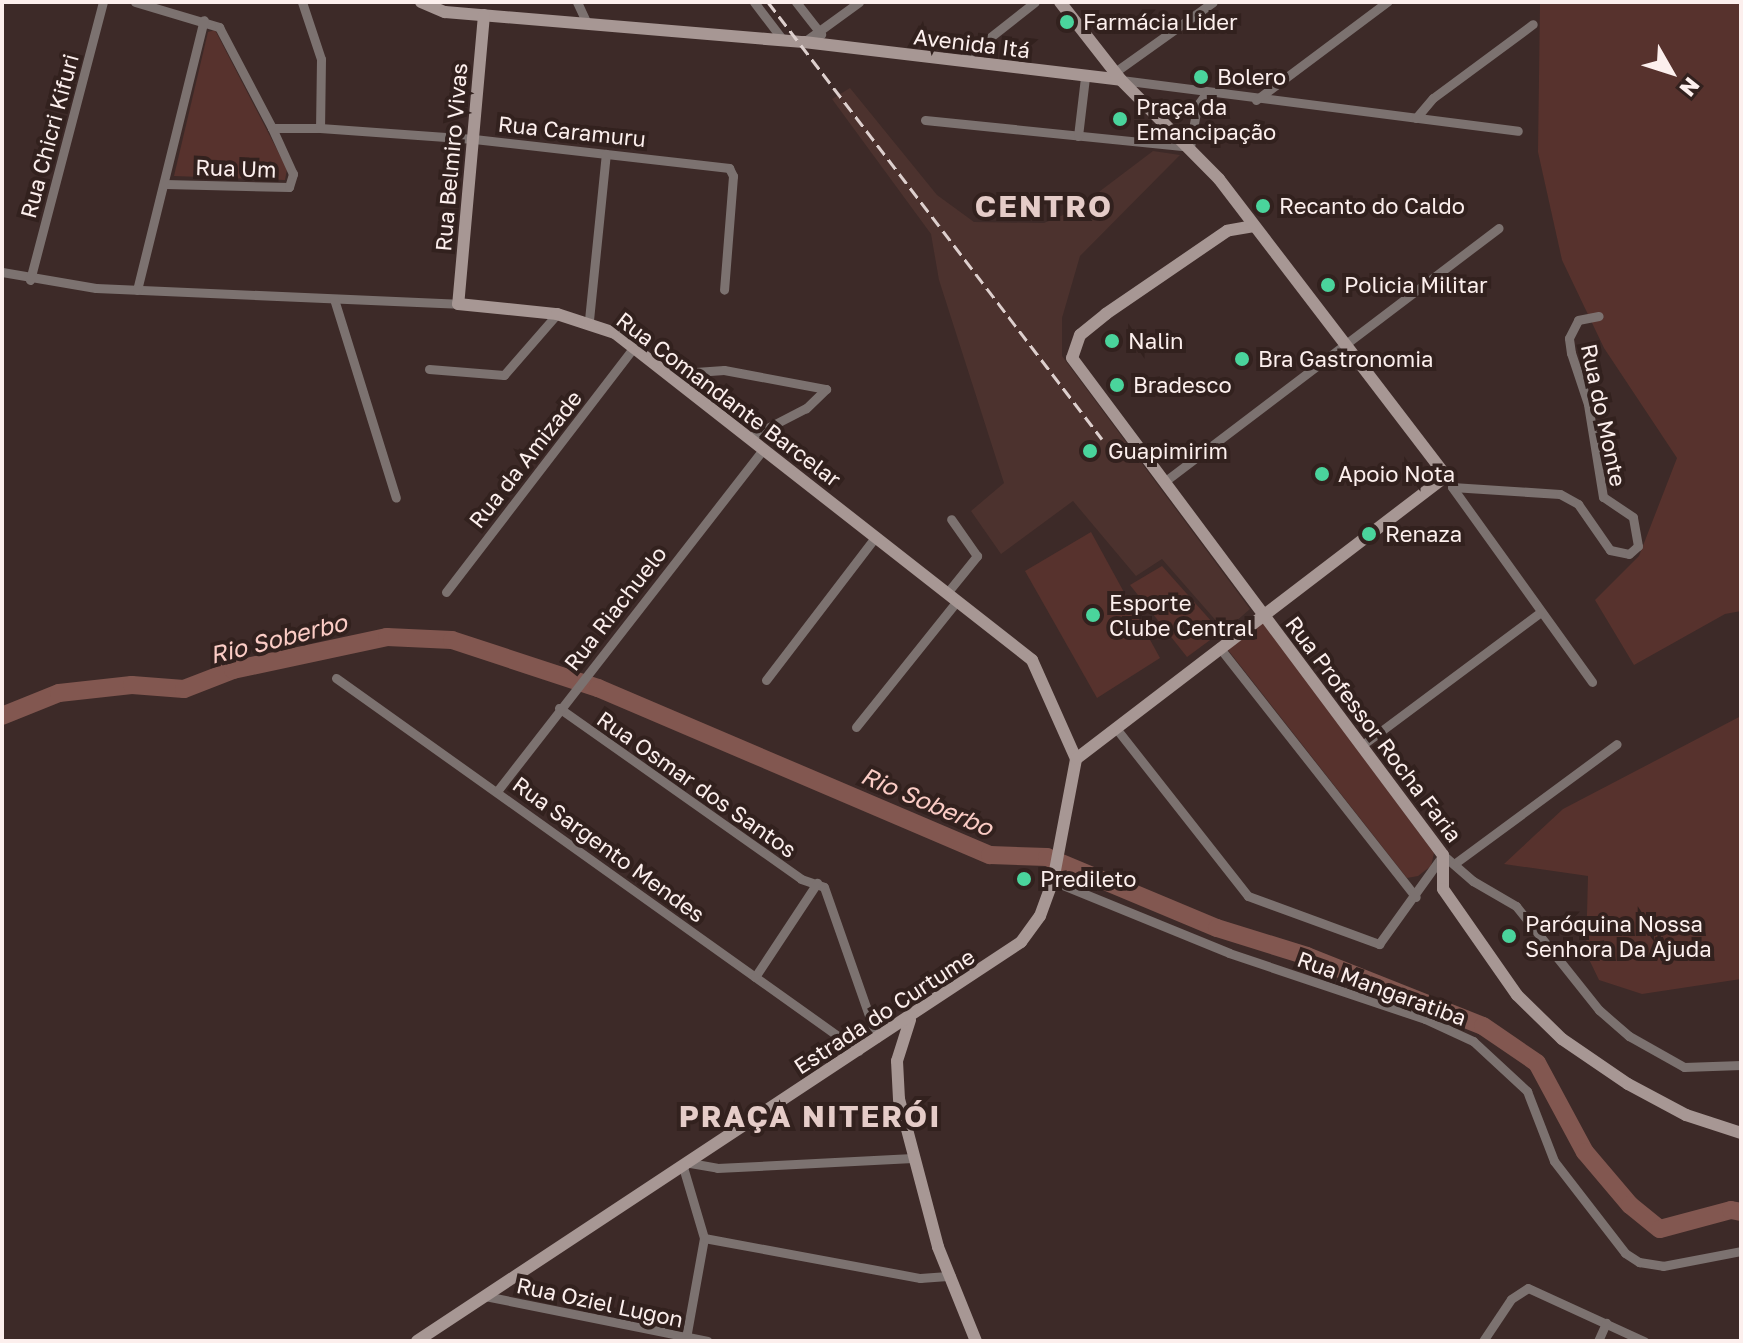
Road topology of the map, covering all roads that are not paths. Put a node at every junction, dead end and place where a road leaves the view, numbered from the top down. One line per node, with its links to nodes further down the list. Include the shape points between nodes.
1 (103, 2): 45 (street, Rua Chicri Kifuri)
2 (135, 2): 14 (street)
3 (302, 2): 33 (street, via 321,59)
4 (421, 2): 13 (main road, Avenida Itá, via 431,10)
5 (577, 2): 15 (street)
6 (754, 2): 18 (street)
7 (796, 2): 17 (street)
8 (859, 2): 17 (street)
9 (1035, 2): 22 (street)
10 (1060, 2): 23 (main road)
11 (1213, 2): 21 (street)
12 (1387, 2): 28 (street)
13 (484, 15): 15 (main road, Avenida Itá); 36 (main road, Rua Belmiro Vivas)
14 (204, 20): 32 (street, via 219,27); 39 (street)
15 (587, 23): 18 (main road, Avenida Itá)
16 (1533, 24): 30 (street, via 1433,98)
17 (819, 32): 19 (street); 20 (street)
18 (783, 40): 19 (main road, Avenida Itá)
19 (804, 42): 20 (main road, Avenida Itá)
20 (831, 45): 22 (main road, Avenida Itá)
21 (1135, 60): 23 (street); 25 (street, via 1131,73)
22 (960, 61): 24 (main road, Avenida Itá)
23 (1118, 76): 24 (main road, Avenida Itá); 25 (street, Avenida Itá); 37 (main road)
24 (1085, 77): 35 (street)
25 (1141, 83): 26 (street, Avenida Itá)
26 (1188, 89): 27 (street, Avenida Itá); 29 (street)
27 (1207, 92): 28 (street, Avenida Itá); 29 (street)
28 (1256, 100): 30 (street, Avenida Itá)
29 (1197, 106): 37 (street)
30 (1416, 118): 34 (street, Avenida Itá)
31 (925, 120): 35 (street)
32 (272, 128): 33 (street, Rua Caramuru); 39 (street, Rua Um, via 293,174 289,187)
33 (320, 128): 36 (street, Rua Caramuru)
34 (1518, 131)
35 (1078, 136): 37 (street)
36 (474, 139): 38 (street, Rua Caramuru); 49 (main road, Rua Belmiro Vivas)
37 (1190, 147): 40 (main road)
38 (606, 154): 47 (street, Rua Caramuru, via 729,168 733,176); 52 (street)
39 (165, 184): 46 (street)
40 (1240, 207): 41 (main road); 43 (main road)
41 (1254, 226): 43 (main road); 53 (main road)
42 (1499, 228): 53 (street)
43 (1227, 231): 60 (main road, Rua Professor Rocha Faria, via 1089,327 1076,342 1072,358)
44 (2, 272): 45 (street, Rua Comandante Barcelar)
45 (30, 280): 46 (street, Rua Comandante Barcelar)
46 (137, 290): 48 (street, Rua Comandante Barcelar)
47 (724, 290)
48 (334, 299): 49 (street, Rua Comandante Barcelar); 61 (street)
49 (458, 304): 50 (main road, Rua Comandante Barcelar)
50 (557, 314): 52 (main road, Rua Comandante Barcelar); 55 (street, via 504,375)
51 (1599, 316): 59 (street, Rua do Monte, via 1578,320 1569,338 1571,353 1588,404 1603,497 1633,517 1638,546 1629,554 1610,550 1568,496)
52 (589, 320): 54 (main road, Rua Comandante Barcelar)
53 (1345, 347): 59 (main road); 60 (street)
54 (633, 348): 56 (main road, Rua Comandante Barcelar); 64 (street, Rua da Amizade)
55 (429, 369)
56 (667, 374): 57 (main road, Rua Comandante Barcelar); 57 (street, via 724,370 826,389 806,408)
57 (748, 438): 58 (main road, Rua Comandante Barcelar)
58 (763, 449): 63 (main road, Rua Comandante Barcelar); 72 (street, Rua Riachuelo)
59 (1449, 481): 66 (street); 67 (main road)
60 (1164, 482): 67 (main road, Rua Professor Rocha Faria)
61 (396, 498)
62 (951, 519): 65 (street, via 977,556)
63 (876, 536): 65 (main road, Rua Comandante Barcelar); 70 (street)
64 (446, 592)
65 (952, 597): 73 (street); 77 (main road, Rua Comandante Barcelar, via 1032,660)
66 (1541, 612): 71 (street); 76 (street)
67 (1263, 615): 68 (main road); 76 (main road, Rua Professor Rocha Faria)
68 (1219, 647): 74 (main road); 84 (street)
69 (336, 678): 78 (street, Rua Sargento Mendes)
70 (766, 680)
71 (1592, 682)
72 (559, 708): 78 (street, Rua Riachuelo); 81 (street, Rua Osmar dos Santos, via 801,879)
73 (856, 727)
74 (1115, 727): 77 (main road); 84 (street, via 1237,887 1379,944)
75 (1617, 744): 79 (street)
76 (1361, 746): 79 (main road, Rua Professor Rocha Faria)
77 (1076, 759): 80 (main road, Estrada do Curtume)
78 (498, 790): 85 (street, Rua Sargento Mendes)
79 (1448, 860): 82 (street); 83 (main road); 89 (street, Rua Professor Rocha Faria, via 1516,906 1599,1010 1629,1036 1684,1067)
80 (1055, 875): 86 (main road, Estrada do Curtume, via 1040,916 1021,942); 94 (street, Rua Mangaratiba, via 1229,953 1425,1019 1473,1041 1527,1091 1554,1161 1625,1253 1639,1262 1663,1266)
81 (817, 883): 85 (street); 87 (street, via 832,904)
82 (1423, 885): 83 (street); 84 (street)
83 (1443, 889): 90 (main road, via 1517,995 1562,1039 1658,1101)
84 (1416, 897)
85 (755, 977): 88 (street, Rua Sargento Mendes)
86 (896, 1032): 87 (main road, Estrada do Curtume); 91 (main road, via 897,1083)
87 (877, 1038): 88 (main road, Estrada do Curtume)
88 (859, 1051): 92 (main road, Estrada do Curtume)
89 (1741, 1065)
90 (1741, 1133)
91 (913, 1158): 92 (street); 95 (main road)
92 (687, 1165): 93 (street); 96 (main road, Estrada do Curtume)
93 (704, 1238): 95 (street, via 920,1278); 98 (street)
94 (1741, 1251)
95 (951, 1276): 101 (main road)
96 (485, 1296): 98 (street, Rua Oziel Lugon); 99 (main road, Estrada do Curtume)
97 (1606, 1323): 102 (street, via 1546,1294 1521,1291); 103 (street); 104 (street)
98 (686, 1338): 100 (street, Rua Oziel Lugon)
99 (418, 1341)
100 (708, 1341)
101 (976, 1341)
102 (1483, 1341)
103 (1598, 1341)
104 (1644, 1341)

